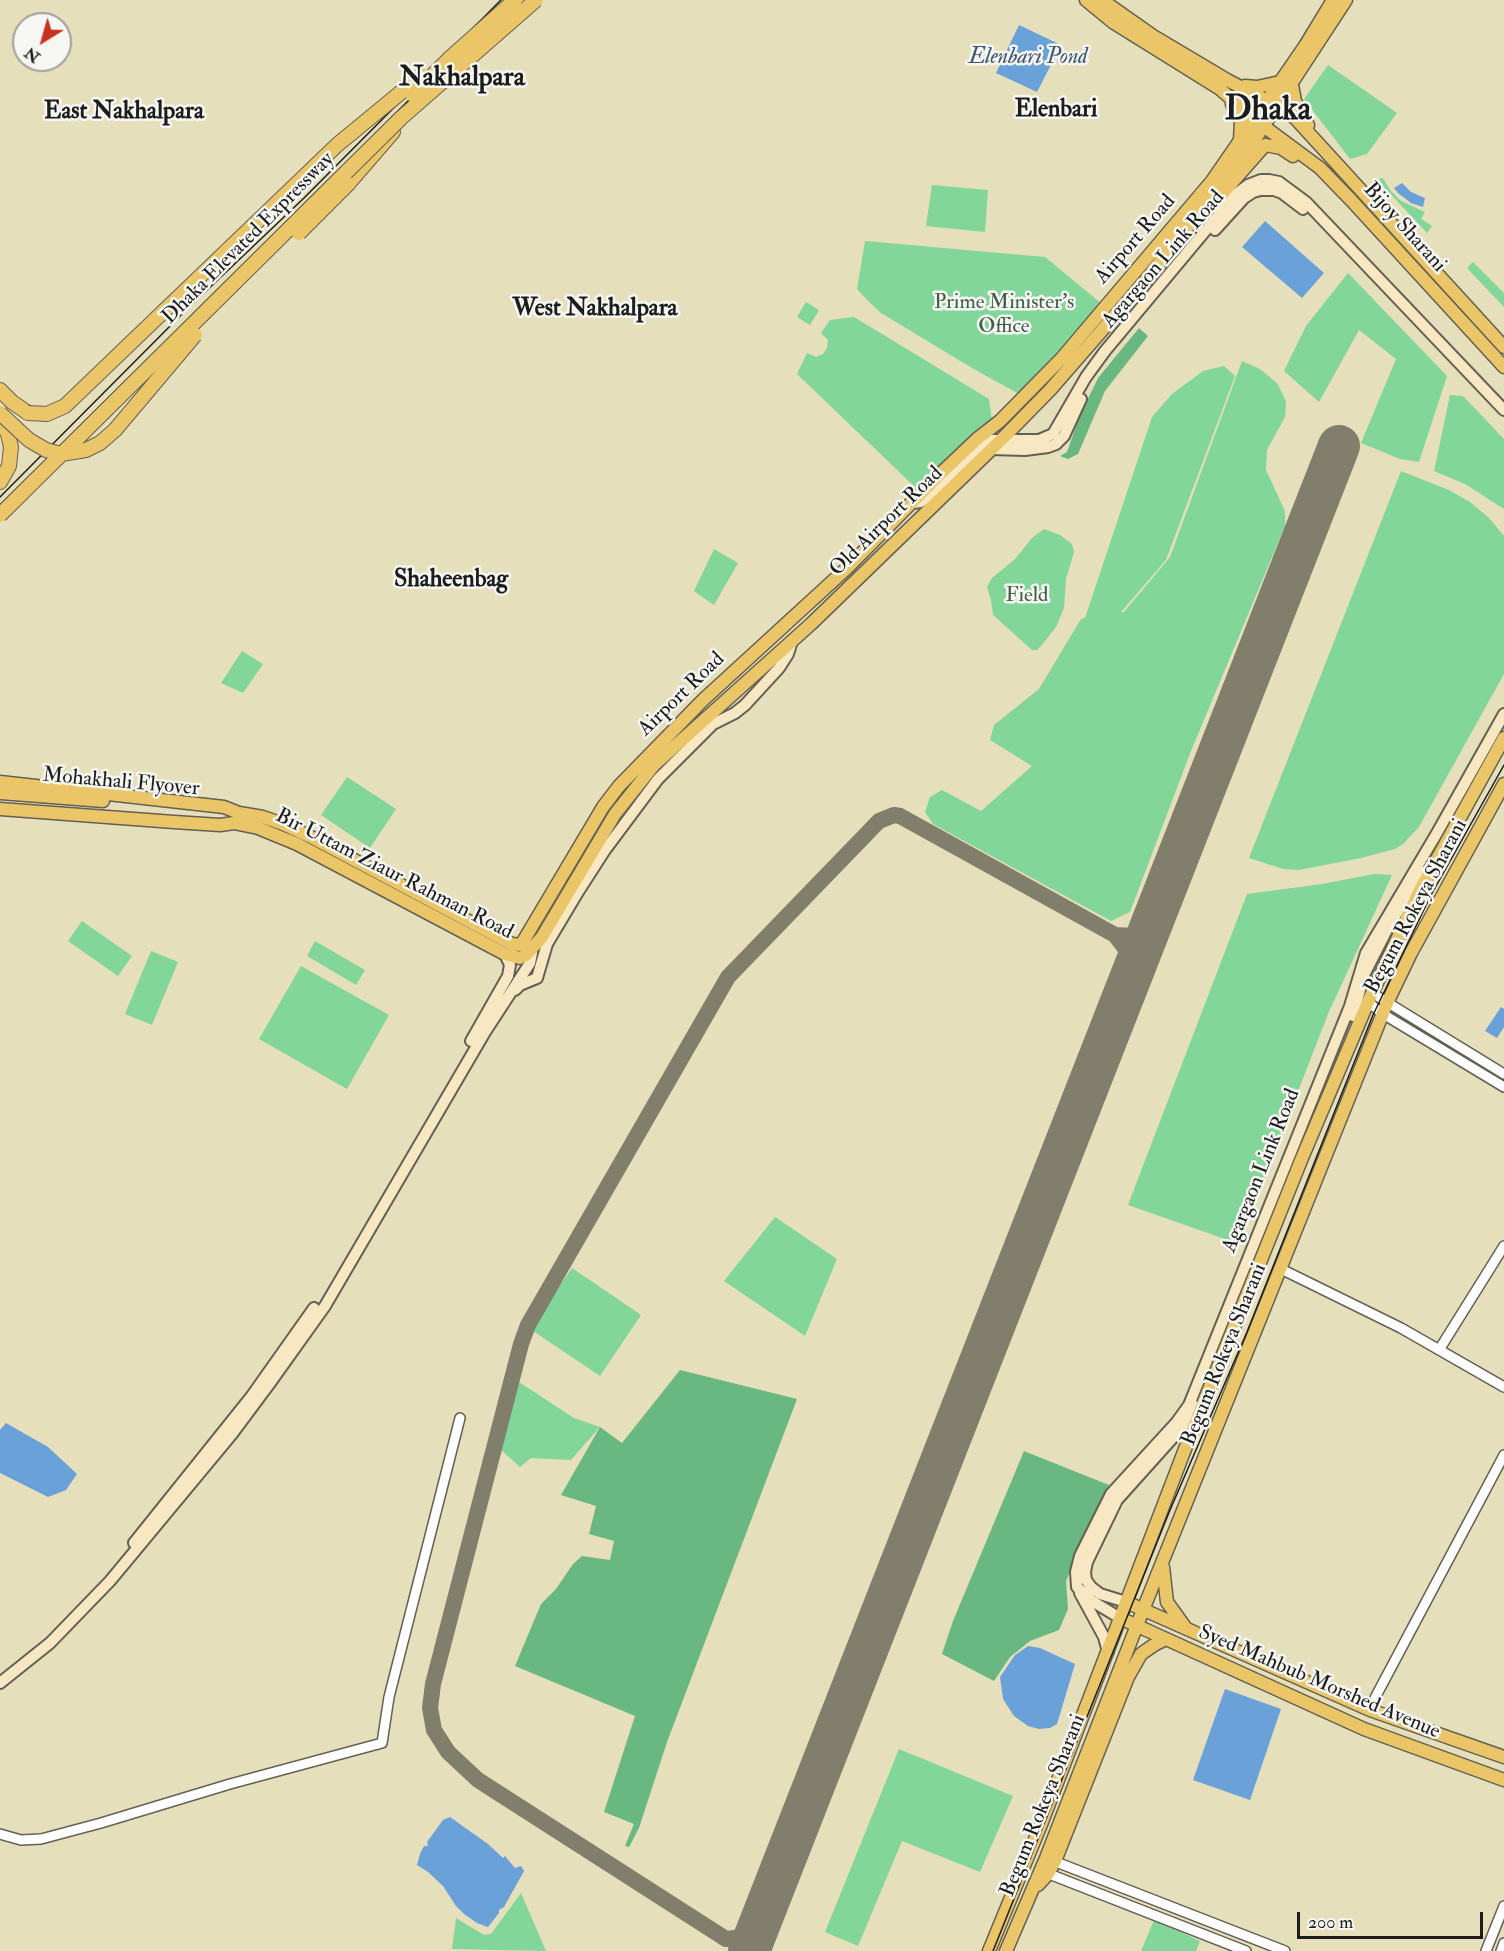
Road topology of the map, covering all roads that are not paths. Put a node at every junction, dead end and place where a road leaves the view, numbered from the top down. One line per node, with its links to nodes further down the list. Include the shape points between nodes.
1 (515, 0): 7 (highway, Dhaka Elevated Expressway, bridge)
2 (536, 0): 11 (highway, Dhaka Elevated Expressway, bridge)
3 (1086, 0): 6 (main road)
4 (1333, 0): 8 (main road, Airport Road)
5 (1346, 0): 8 (main road, Airport Road)
6 (1104, 6): 9 (main road, via 1159,52)
7 (450, 58): 20 (highway, bridge, via 428,70 337,145 65,406 39,415 28,413); 32 (highway, Dhaka Elevated Expressway, bridge)
8 (1286, 83): 9 (main road, via 1257,87); 10 (main road, Airport Road); 15 (main road)
9 (1223, 84): 10 (main road, Bijoy Sharani); 12 (main road, Bijoy Sharani); 14 (main road, via 1241,120)
10 (1272, 103): 12 (main road, Airport Road); 13 (main road, Old Airport Road); 15 (main road, Bijoy Sharani, via 1295,118)
11 (401, 118): 24 (highway, bridge, via 389,138 348,184 206,323 100,444 78,452 53,453 29,440); 33 (highway, Dhaka Elevated Expressway, bridge)
12 (1254, 119): 13 (main road, Bijoy Sharani); 14 (main road, Airport Road)
13 (1264, 127): 16 (main road, Bijoy Sharani, via 1320,168); 17 (main road, Old Airport Road)
14 (1240, 141): 21 (main road, Airport Road, via 1212,182 1062,358)
15 (1321, 146): 18 (main road, Bijoy Sharani)
16 (1359, 209): 17 (main road, via 1285,151 1265,145); 19 (main road, Bijoy Sharani)
17 (1181, 236): 23 (main road, Old Airport Road)
18 (1504, 347)
19 (1504, 367)
20 (0, 390)
21 (1018, 402): 23 (main road); 27 (main road, Airport Road)
22 (1504, 410): 28 (main road, Agargaon Link Road, via 1306,202 1284,184 1265,180 1248,184 1230,201 1105,351 1053,435 1022,441)
23 (1029, 412): 28 (main road, Old Airport Road)
24 (0, 413)
25 (0, 420): 30 (highway, via 11,447 9,466)
26 (1504, 420): 29 (main road, Agargaon Link Road, via 1298,204 1274,190 1261,190 1244,198 1108,354 1060,440 1038,449)
27 (999, 421): 28 (main road); 31 (main road, Airport Road)
28 (1006, 435): 29 (main road, Old Airport Road); 31 (main road, Airport Road, via 985,442 928,497)
29 (991, 449): 35 (main road, Old Airport Road)
30 (0, 482)
31 (912, 503): 34 (main road, Airport Road)
32 (0, 504)
33 (0, 515)
34 (798, 612): 35 (main road); 48 (main road, Airport Road, via 703,700 619,786)
35 (811, 624): 36 (main road, Old Airport Road)
36 (792, 641): 47 (main road, via 779,668 745,705 713,724 658,779 605,850); 48 (main road, Old Airport Road, via 675,745 631,792 542,937)
37 (1504, 714): 67 (main road, Agargaon Link Road, via 1366,953 1350,1006 1189,1405 1106,1502 1078,1561)
38 (1504, 728): 46 (main road, Agargaon Link Road)
39 (1504, 738): 50 (main road, Begum Rokeya Sharani, via 1419,890)
40 (0, 782): 45 (main road, Bir Uttam Ziaur Rahman Road, via 212,806)
41 (1504, 784): 52 (main road, Begum Rokeya Sharani)
42 (0, 793): 45 (main road, Mohakhali Flyover)
43 (0, 799): 45 (main road, Mohakhali Flyover)
44 (0, 809): 45 (main road, Bir Uttam Ziaur Rahman Road, via 220,825)
45 (236, 818): 48 (main road, Bir Uttam Ziaur Rahman Road, via 279,835)
46 (1407, 899): 50 (main road, Begum Rokeya Sharani, via 1366,981); 68 (main road, Agargaon Link Road, via 1364,975 1357,1007 1191,1416 1117,1500 1087,1562 1088,1584 1100,1594)
47 (547, 944): 49 (main road); 51 (main road, via 537,978 520,986)
48 (519, 952): 49 (main road, via 533,955); 75 (main road, via 319,1302 251,1397 94,1590 45,1639)
49 (526, 970): 51 (main road)
50 (1370, 998): 52 (street); 60 (main road, Begum Rokeya Sharani)
51 (506, 1001): 76 (main road, via 484,1032 325,1306 257,1402 85,1609)
52 (1385, 1008): 53 (street); 54 (street); 61 (main road, Begum Rokeya Sharani)
53 (1426, 1027): 54 (street); 55 (street)
54 (1421, 1036): 56 (street)
55 (1501, 1072): 56 (street)
56 (1493, 1080): 57 (street)
57 (1504, 1087)
58 (1504, 1246): 62 (street)
59 (1504, 1258): 62 (street)
60 (1262, 1260): 61 (main road); 68 (main road, Begum Rokeya Sharani)
61 (1281, 1269): 62 (street); 66 (main road, Begum Rokeya Sharani)
62 (1441, 1351): 63 (street)
63 (1504, 1387)
64 (460, 1418): 81 (street, via 389,1697 382,1743 41,1839 21,1840)
65 (1504, 1455): 77 (street)
66 (1163, 1560): 69 (main road, Begum Rokeya Sharani); 72 (main road, via 1167,1602)
67 (1077, 1587): 70 (main road); 74 (main road)
68 (1126, 1602): 69 (main road, Syed Mahbub Morshed Avenue); 70 (main road, Begum Rokeya Sharani)
69 (1143, 1610): 71 (main road, Begum Rokeya Sharani); 72 (main road, Syed Mahbub Morshed Avenue)
70 (1120, 1618): 71 (main road, Syed Mahbub Morshed Avenue); 74 (main road, Begum Rokeya Sharani)
71 (1137, 1626): 73 (main road, Syed Mahbub Morshed Avenue); 82 (main road, Begum Rokeya Sharani)
72 (1189, 1631): 77 (main road, Syed Mahbub Morshed Avenue)
73 (1166, 1639): 78 (main road, Syed Mahbub Morshed Avenue); 82 (main road, via 1141,1654 1128,1677)
74 (1108, 1652): 88 (main road, Begum Rokeya Sharani)
75 (0, 1676)
76 (0, 1683)
77 (1370, 1710): 78 (main road); 79 (main road, Syed Mahbub Morshed Avenue)
78 (1364, 1729): 80 (main road, Syed Mahbub Morshed Avenue)
79 (1504, 1757)
80 (1504, 1780)
81 (0, 1834)
82 (1051, 1860): 83 (main road, Begum Rokeya Sharani); 85 (street)
83 (1044, 1873): 86 (street); 89 (main road, Begum Rokeya Sharani, via 1032,1890)
84 (1504, 1906): 92 (street)
85 (1216, 1924): 86 (street); 91 (street)
86 (1210, 1937): 90 (street)
87 (1504, 1943): 93 (street)
88 (989, 1951)
89 (1006, 1951)
90 (1246, 1951)
91 (1285, 1951)
92 (1486, 1951)
93 (1501, 1951)

